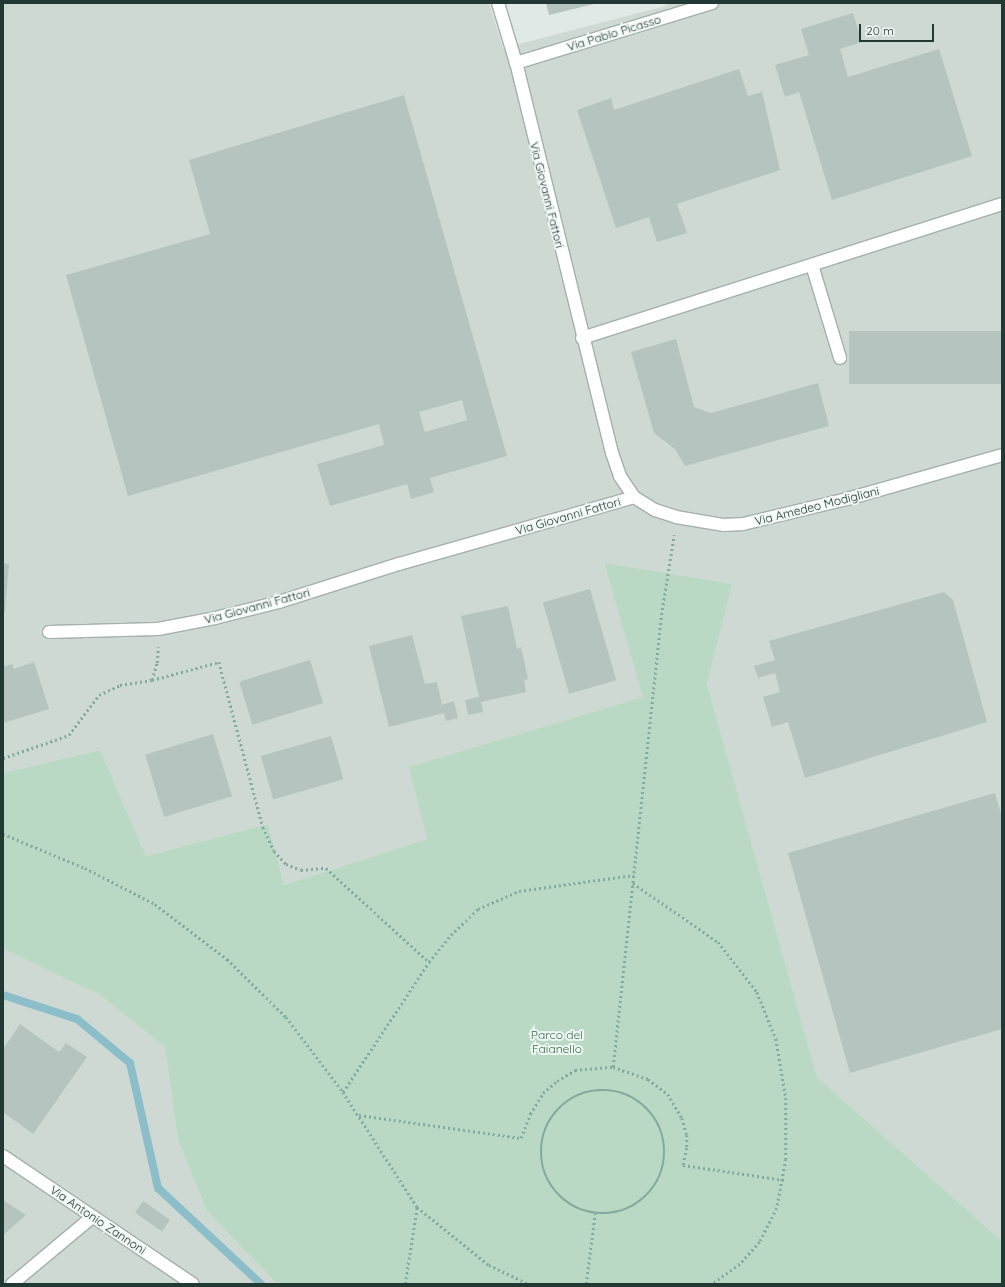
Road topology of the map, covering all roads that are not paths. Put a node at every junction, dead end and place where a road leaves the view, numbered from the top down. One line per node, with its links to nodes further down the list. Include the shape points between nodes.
1 (498, 3): 3 (street, Via Giovanni Fattori)
2 (712, 3): 3 (street, Via Pablo Picasso)
3 (516, 63): 6 (street, Via Giovanni Fattori)
4 (1002, 204): 5 (street)
5 (812, 265): 6 (street); 7 (street)
6 (582, 338): 9 (street, Via Giovanni Fattori, via 620,476)
7 (840, 358)
8 (1002, 455): 9 (street, Via Amedeo Modigliani, via 773,519 724,525 676,517 655,510)
9 (634, 497): 10 (street, Via Giovanni Fattori, via 399,564 279,602 158,629)
10 (49, 632)
11 (3, 1156): 12 (street, Via Antonio Zannoni)
12 (92, 1217): 13 (street); 14 (street, Via Antonio Zannoni)
13 (12, 1284)
14 (193, 1284)

